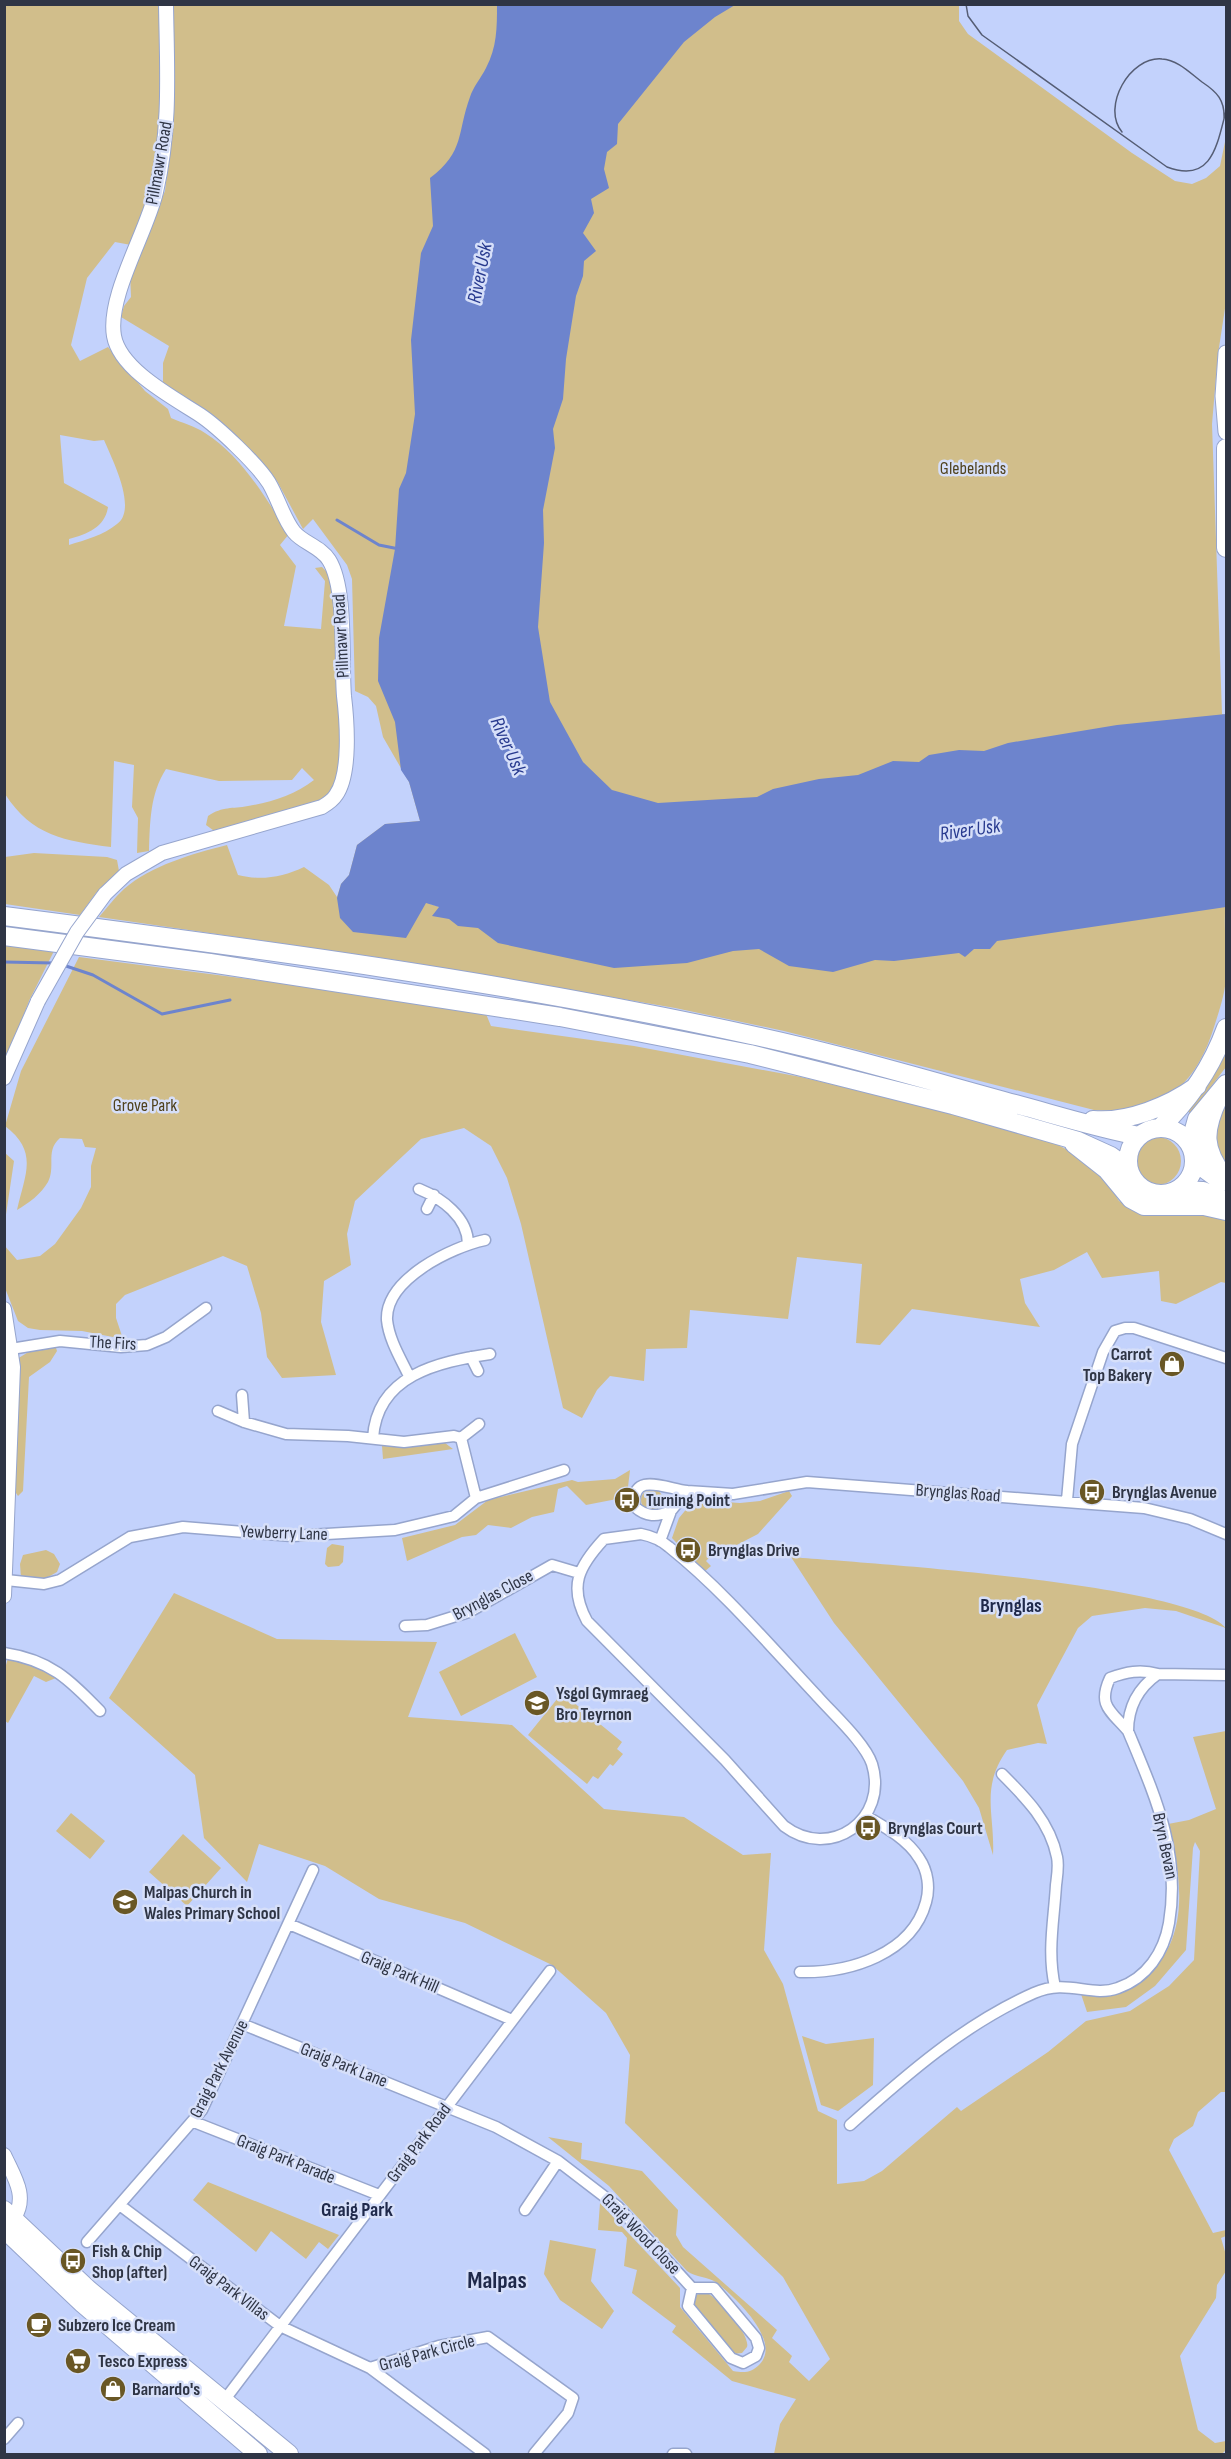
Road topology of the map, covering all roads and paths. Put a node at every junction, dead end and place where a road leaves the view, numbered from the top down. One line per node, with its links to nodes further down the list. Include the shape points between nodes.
1 (166, 4): 9 (street, Pillmawr Road, bridge, via 169,107 157,189 151,213 127,265 114,337 121,352 158,390 202,416 240,452 268,481 294,533 329,559 340,593 346,742 341,784 336,796 322,807 162,853 126,874 105,894 77,932 38,1001)
2 (1227, 353): 3 (main road, via 1223,396)
3 (1227, 432)
4 (1227, 448): 5 (main road)
5 (1227, 548)
6 (4, 916): 12 (main road, via 442,978 602,1005 752,1035)
7 (4, 936): 15 (main road, via 210,963 571,1019 750,1054)
8 (1227, 1028): 10 (main road)
9 (4, 1078)
10 (1197, 1086): 12 (main road, via 1173,1102 1116,1119); 13 (main road)
11 (1225, 1086): 16 (main road, via 1197,1119); 19 (main road, via 1210,1116 1207,1133 1208,1150)
12 (1059, 1116): 14 (main road)
13 (1160, 1128): 14 (main road); 16 (main road, via 1177,1132)
14 (1139, 1136): 18 (main road, via 1129,1151)
15 (1064, 1137): 18 (main road, via 1096,1148); 26 (main road, via 1097,1161 1131,1199 1144,1206 1204,1206)
16 (1190, 1144): 17 (main road)
17 (1195, 1162): 20 (main road); 22 (main road, via 1190,1178)
18 (1129, 1169): 22 (main road, via 1144,1190 1161,1195)
19 (1227, 1179)
20 (1227, 1185)
21 (419, 1189): 23 (street)
22 (1178, 1190): 24 (main road, via 1203,1191)
23 (434, 1195): 25 (street); 28 (street, via 454,1213 468,1235)
24 (1227, 1201)
25 (427, 1209)
26 (1227, 1211)
27 (485, 1240): 28 (street)
28 (468, 1244): 36 (street, via 420,1269 393,1299 387,1317 389,1330)
29 (206, 1308): 31 (street, The Firs, via 166,1337 147,1345 121,1347 60,1341)
30 (4, 1310): 31 (street)
31 (11, 1349): 51 (street)
32 (490, 1354): 33 (street)
33 (471, 1357): 35 (street); 36 (street)
34 (1227, 1358): 46 (street, via 1134,1329 1115,1331 1103,1352 1072,1444)
35 (478, 1371)
36 (409, 1376): 41 (street, via 384,1401 374,1420)
37 (243, 1395): 39 (street)
38 (218, 1411): 39 (street)
39 (244, 1422): 41 (street, via 286,1434)
40 (479, 1424): 42 (street)
41 (373, 1438): 42 (street, via 404,1442 446,1436)
42 (461, 1438): 45 (street)
43 (564, 1470): 45 (street, Yewberry Lane)
44 (687, 1491): 46 (street, Brynglas Road, via 734,1494 807,1482); 47 (street); 47 (street, Brynglas Road, via 661,1484 645,1485 633,1496 635,1507 642,1514 662,1515)
45 (476, 1498): 51 (street, Yewberry Lane, via 454,1516 395,1530 292,1536 183,1527 159,1531 130,1537 56,1581 31,1584)
46 (1067, 1500): 48 (street, Brynglas Road, via 1144,1508 1190,1519)
47 (671, 1511): 49 (street)
48 (1227, 1534)
49 (660, 1541): 50 (street, via 641,1534 604,1539 589,1554); 60 (street, via 747,1622 868,1756 874,1794)
50 (579, 1573): 53 (street, Brynglas Close, via 552,1565 469,1612 427,1625); 60 (street, via 577,1598 587,1621 725,1760 784,1826 804,1837 827,1839 856,1826)
51 (6, 1580): 52 (street)
52 (4, 1596)
53 (405, 1626)
54 (4, 1653): 57 (street, via 54,1667)
55 (1158, 1674): 56 (street, Bryn Bevan); 58 (street, via 1147,1681 1136,1697); 58 (street, Bryn Bevan, via 1146,1670 1110,1678 1103,1693 1107,1710)
56 (1227, 1675)
57 (100, 1711)
58 (1128, 1731): 65 (street, Bryn Bevan, via 1164,1827 1173,1867 1174,1894 1166,1937 1144,1973 1116,1989)
59 (1002, 1774): 65 (street, via 1030,1802 1046,1827 1058,1859 1050,1936)
60 (866, 1816): 64 (street, via 910,1846 921,1860 928,1895 923,1913 913,1931 884,1953 836,1968)
61 (313, 1870): 62 (street, Graig Park Avenue)
62 (289, 1924): 66 (street, Graig Park Hill); 67 (street, Graig Park Avenue)
63 (550, 1971): 66 (street, Graig Park Road)
64 (800, 1972)
65 (1055, 1987): 70 (street, Bryn Bevan, via 1000,2010 956,2038)
66 (512, 2020): 68 (street, Graig Park Road)
67 (242, 2024): 68 (street, Graig Park Lane); 69 (street, Graig Park Avenue)
68 (446, 2106): 72 (street, Graig Wood Close, via 496,2127); 73 (street, Graig Park Road)
69 (194, 2122): 73 (street, Graig Park Parade); 74 (street, Graig Park Avenue)
70 (850, 2125)
71 (4, 2155): 76 (street, via 18,2183 21,2200)
72 (558, 2161): 75 (street); 78 (street, Graig Wood Close, via 618,2206)
73 (379, 2196): 79 (street, Graig Park Road)
74 (121, 2206): 77 (street, Graig Park Avenue); 79 (street, Graig Park Villas)
75 (525, 2210)
76 (6, 2218): 81 (main road)
77 (87, 2242)
78 (692, 2288): 78 (street, Graig Wood Close, via 688,2306 731,2358 743,2363 756,2356 756,2338 714,2288)
79 (280, 2326): 80 (street, Graig Park Circle); 81 (street, Graig Park Road)
80 (370, 2368): 86 (street, Graig Park Circle); 87 (street, Graig Park Circle, via 440,2346 488,2337 573,2398 568,2413)
81 (218, 2409): 84 (main road); 85 (main road)
82 (18, 2423): 83 (street)
83 (4, 2439)
84 (258, 2454)
85 (289, 2454)
86 (485, 2454)
87 (534, 2454)
88 (674, 2454): 89 (street)
89 (686, 2454)

